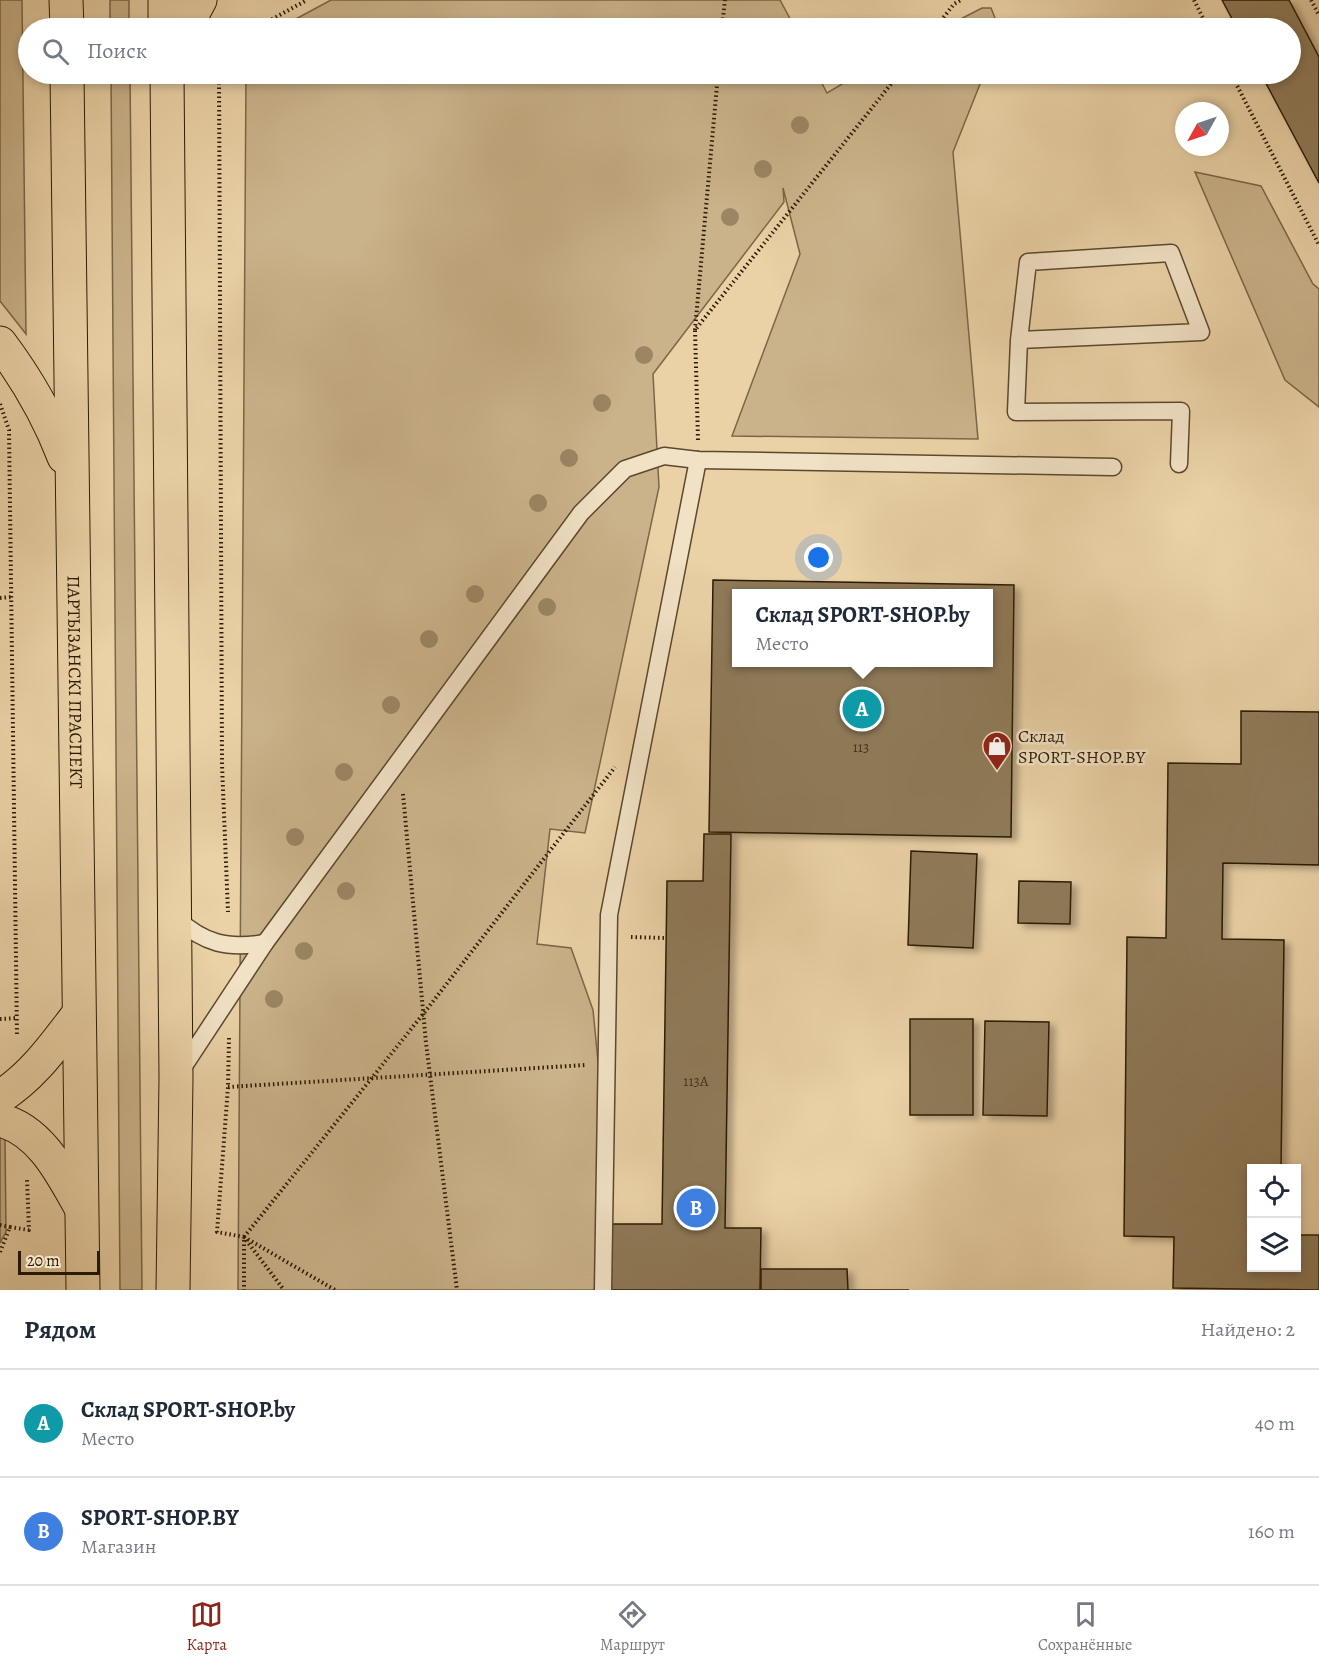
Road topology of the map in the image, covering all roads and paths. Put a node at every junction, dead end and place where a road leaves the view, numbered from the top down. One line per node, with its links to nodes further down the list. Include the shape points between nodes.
1 (66, 0): 10 (highway)
2 (165, 0): 11 (highway)
3 (200, 0): 12 (highway)
4 (307, 0): 13 (path)
5 (725, 0): 14 (path)
6 (961, 0): 15 (path)
7 (1194, 0): 16 (path)
8 (1311, 0): 9 (path)
9 (1319, 15)
10 (67, 18)
11 (165, 18)
12 (190, 18)
13 (274, 18)
14 (723, 18)
15 (942, 18)
16 (1203, 18)
17 (67, 84): 31 (highway, ПАРТЫЗАНСКІ ПРАСПЕКТ)
18 (168, 84): 37 (highway)
19 (219, 84): 36 (path, via 222,754)
20 (717, 84): 24 (path)
21 (891, 84): 24 (path)
22 (1236, 84): 23 (path)
23 (1319, 245)
24 (695, 330): 28 (path)
25 (1019, 340): 25 (lane, via 1028,262 1171,253 1200,332); 29 (lane, via 1016,412 1181,411)
26 (0, 343): 31 (highway, via 27,378 51,422)
27 (0, 404): 32 (path, via 9,430)
28 (698, 460): 30 (lane); 34 (lane, via 664,456 625,469 581,513); 39 (lane, via 609,915)
29 (1179, 464)
30 (1113, 467)
31 (71, 476): 42 (highway, ПАРТЫЗАНСКІ ПРАСПЕКТ)
32 (11, 597): 33 (path); 44 (path)
33 (0, 598)
34 (399, 761): 40 (lane); 41 (path)
35 (617, 764): 41 (path)
36 (228, 912)
37 (175, 917): 40 (lane, via 196,936 239,947); 50 (highway)
38 (667, 938): 39 (path)
39 (609, 939): 47 (lane)
40 (265, 943): 50 (lane)
41 (424, 1013): 48 (path); 49 (path)
42 (77, 1016): 52 (highway, via 40,1065); 55 (highway, ПАРТЫЗАНСКІ ПРАСПЕКТ)
43 (0, 1018): 44 (path)
44 (16, 1018): 46 (path)
45 (229, 1033): 51 (path)
46 (17, 1036)
47 (608, 1064): 48 (path); 66 (lane)
48 (430, 1074): 49 (path); 65 (path)
49 (372, 1077): 51 (path); 58 (path)
50 (176, 1078): 61 (highway)
51 (228, 1087): 58 (path, via 217,1233)
52 (0, 1097)
53 (0, 1120): 55 (highway, via 27,1131 40,1144)
54 (27, 1175): 57 (path, via 29,1230)
55 (81, 1207): 60 (highway, ПАРТЫЗАНСКІ ПРАСПЕКТ)
56 (0, 1225): 57 (path)
57 (10, 1227): 59 (path)
58 (243, 1237): 62 (path); 63 (path); 64 (path)
59 (0, 1252)
60 (82, 1290)
61 (173, 1290)
62 (244, 1290)
63 (284, 1290)
64 (335, 1290)
65 (457, 1290)
66 (603, 1290)

